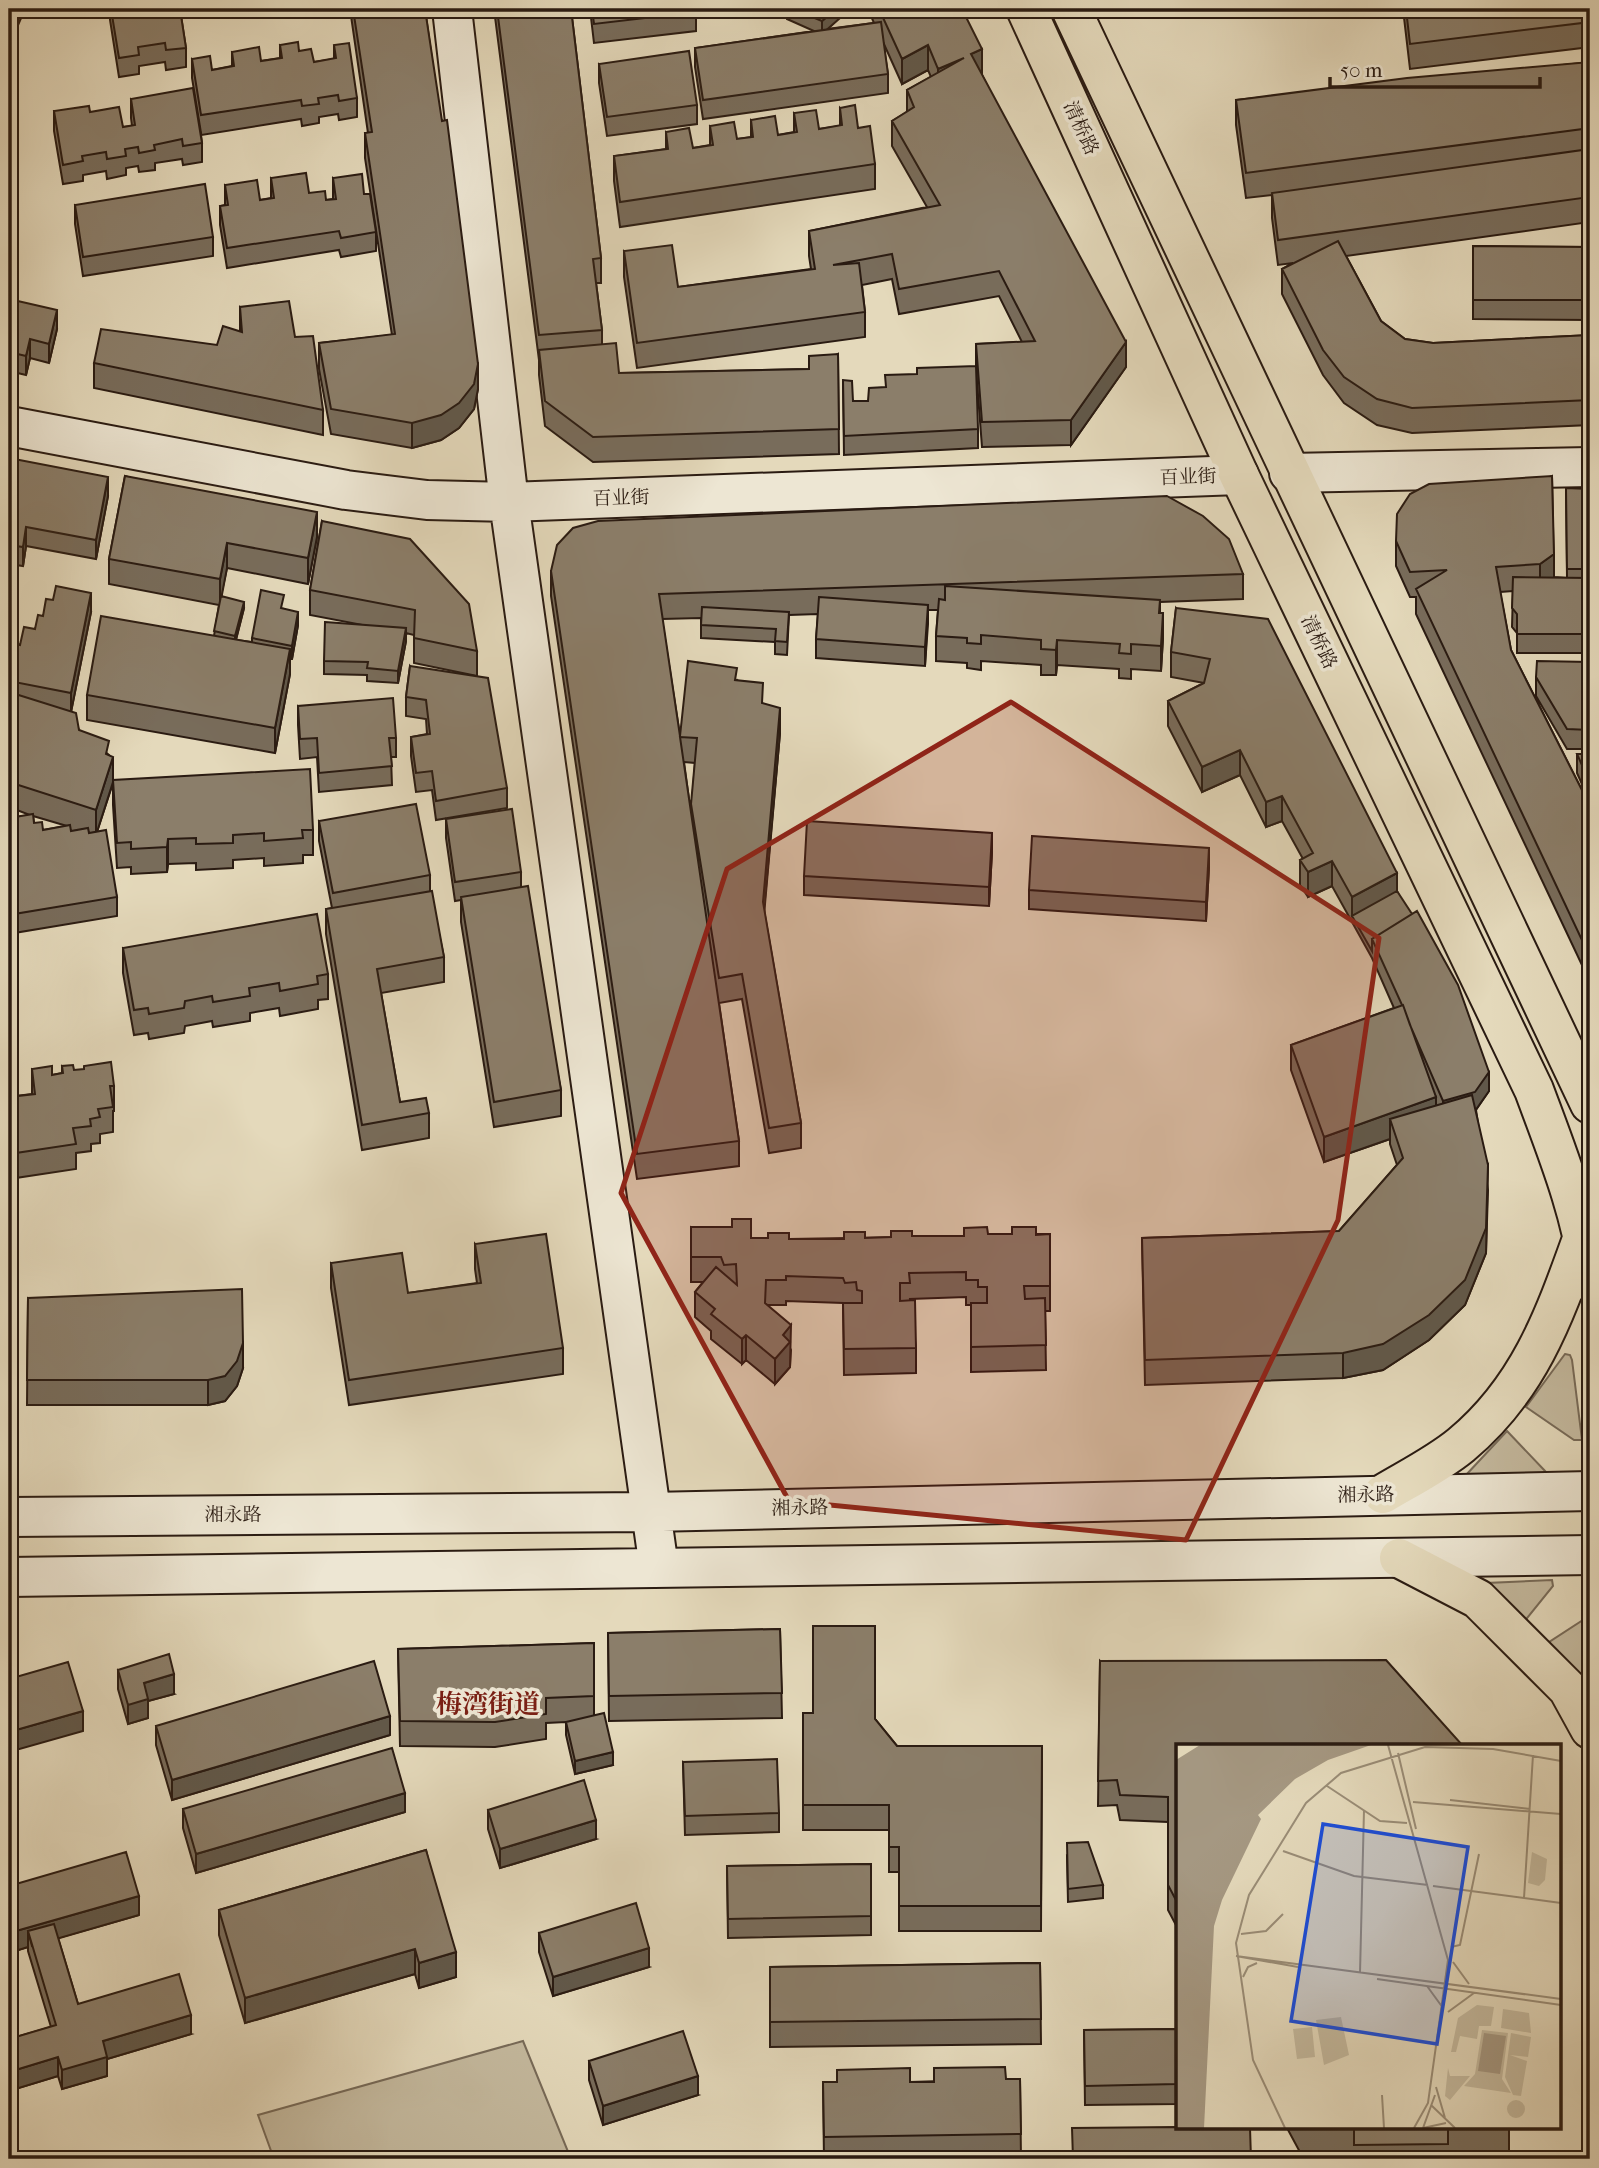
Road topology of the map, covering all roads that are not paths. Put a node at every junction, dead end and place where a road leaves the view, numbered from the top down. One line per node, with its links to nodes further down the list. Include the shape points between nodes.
1 (452, 9): 8 (main road)
2 (1026, 9): 7 (main road, 清桥路)
3 (1070, 9): 6 (main road)
4 (9, 426): 8 (main road, 百业街, via 346,490 427,500)
5 (1590, 467): 6 (main road)
6 (1289, 473): 9 (main road)
7 (1239, 475): 8 (main road, 百业街); 10 (main road, 清桥路, via 1534,1090 1561,1163)
8 (509, 502): 13 (main road)
9 (1590, 1104)
10 (1588, 1260): 12 (main road, via 1514,1392 1460,1446)
11 (1590, 1490): 12 (main road, 湘永路)
12 (1383, 1494): 13 (main road, 湘永路)
13 (651, 1512): 14 (main road, 湘永路); 17 (main road)
14 (9, 1517)
15 (1590, 1555): 16 (main road)
16 (1399, 1558): 17 (main road); 19 (main road, via 1478,1599 1568,1689)
17 (659, 1568): 18 (main road)
18 (9, 1577)
19 (1590, 1729)

